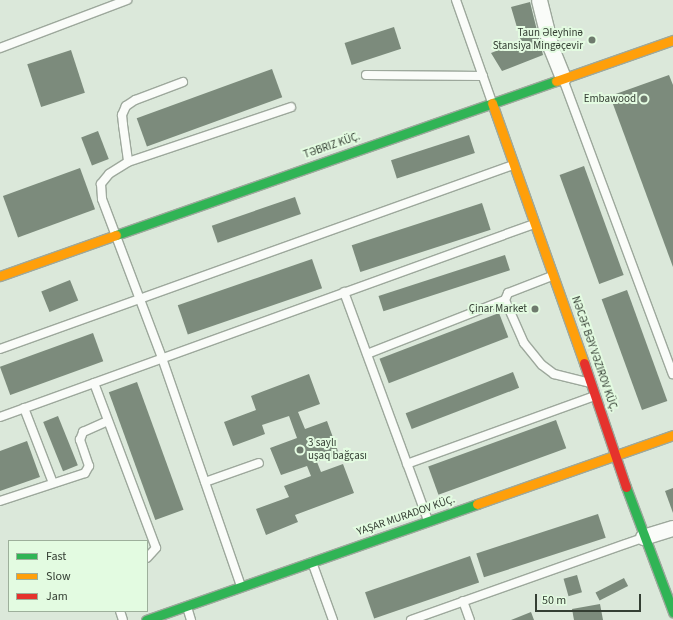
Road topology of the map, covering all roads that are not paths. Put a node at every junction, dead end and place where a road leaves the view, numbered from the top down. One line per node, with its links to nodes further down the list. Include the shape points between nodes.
1 (128, 0): 5 (lane)
2 (456, 0): 7 (lane)
3 (539, 0): 8 (street, via 551,48)
4 (673, 40): 8 (street, TƏBRIZ KÜÇ.)
5 (0, 48)
6 (366, 75): 7 (lane)
7 (483, 76): 10 (lane)
8 (563, 78): 10 (street, TƏBRIZ KÜÇ.); 24 (lane)
9 (183, 82): 12 (lane, via 135,100 126,106 122,115)
10 (492, 103): 13 (street, NƏCƏF BƏY VƏZIROV KÜÇ.); 15 (street, TƏBRIZ KÜÇ.)
11 (291, 107): 12 (lane)
12 (128, 162): 15 (lane, via 109,174 101,184 102,199)
13 (514, 165): 14 (street, NƏCƏF BƏY VƏZIROV KÜÇ.); 19 (lane)
14 (535, 224): 17 (street, NƏCƏF BƏY VƏZIROV KÜÇ.); 18 (lane)
15 (116, 235): 16 (street, TƏBRIZ KÜÇ.); 19 (lane)
16 (0, 276)
17 (554, 276): 20 (lane, via 508,293); 26 (street, NƏCƏF BƏY VƏZIROV KÜÇ.)
18 (344, 292): 22 (lane); 23 (lane)
19 (140, 300): 21 (lane); 23 (lane)
20 (505, 300): 22 (lane); 26 (lane, via 524,343 542,365 554,374)
21 (0, 349)
22 (367, 354): 34 (lane)
23 (162, 358): 25 (lane); 35 (lane)
24 (673, 374)
25 (94, 383): 28 (lane); 30 (lane)
26 (592, 384): 27 (street, NƏCƏF BƏY VƏZIROV KÜÇ.)
27 (596, 396): 32 (street, NƏCƏF BƏY VƏZIROV KÜÇ.); 34 (lane)
28 (24, 408): 29 (lane); 36 (lane)
29 (0, 417)
30 (108, 421): 36 (lane, via 83,432 80,440 89,466 85,473); 41 (lane, via 156,548)
31 (673, 435): 32 (street, YAŞAR MURADOV KÜÇ.)
32 (616, 455): 38 (street, YAŞAR MURADOV KÜÇ.); 40 (street, NƏCƏF BƏY VƏZIROV KÜÇ.)
33 (260, 463): 35 (lane)
34 (407, 464): 38 (lane)
35 (205, 482): 43 (lane)
36 (53, 483): 37 (lane)
37 (0, 501)
38 (428, 521): 42 (street, YAŞAR MURADOV KÜÇ.)
39 (673, 528): 40 (street)
40 (643, 537): 44 (lane); 46 (street, NƏCƏF BƏY VƏZIROV KÜÇ.)
41 (148, 557)
42 (312, 561): 43 (street, YAŞAR MURADOV KÜÇ.); 49 (lane)
43 (241, 586): 45 (street, YAŞAR MURADOV KÜÇ.)
44 (463, 601): 50 (lane); 51 (lane)
45 (186, 606): 47 (street, YAŞAR MURADOV KÜÇ.); 48 (lane)
46 (673, 612)
47 (146, 620)
48 (192, 620)
49 (333, 620)
50 (411, 620)
51 (470, 620)

